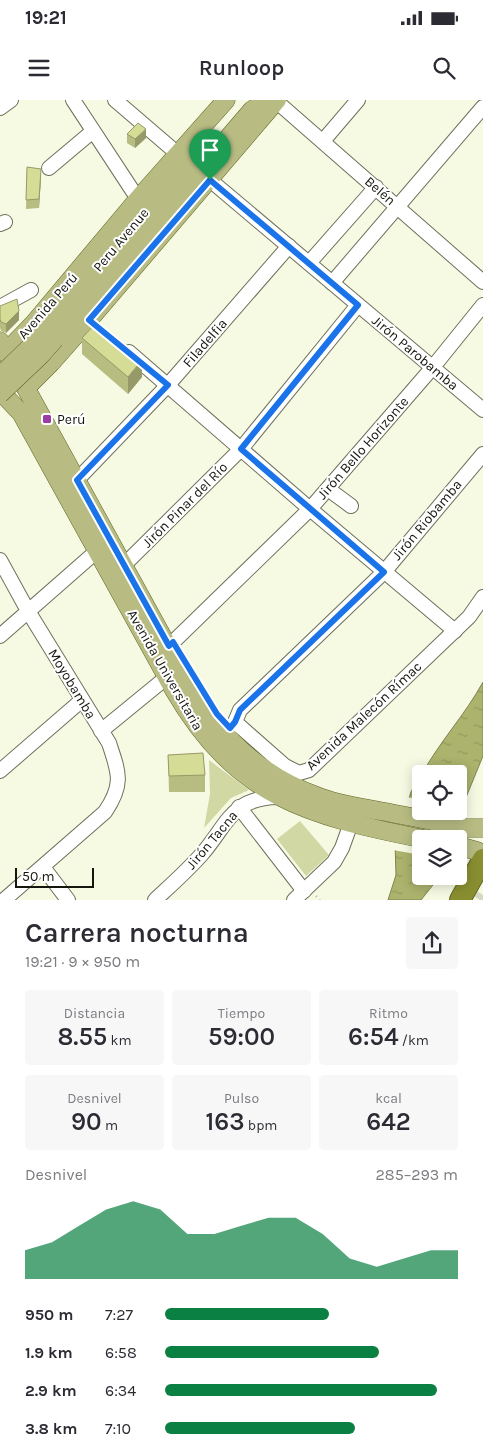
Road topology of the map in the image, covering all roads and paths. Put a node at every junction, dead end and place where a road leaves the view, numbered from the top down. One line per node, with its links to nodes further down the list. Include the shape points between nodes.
1 (11, 100): 9 (street)
2 (73, 100): 10 (street)
3 (115, 100): 12 (street)
4 (226, 100): 12 (main road, Avenida Perú)
5 (239, 100): 26 (main road, Peru Avenue)
6 (274, 100): 11 (street, Belén); 14 (main road); 26 (main road, Peru Avenue, via 252,110)
7 (358, 100): 11 (street)
8 (483, 107): 17 (street)
9 (0, 108)
10 (94, 131): 13 (street); 16 (street)
11 (323, 141): 15 (street, Belén)
12 (178, 154): 16 (main road, Avenida Perú)
13 (49, 168)
14 (210, 180): 18 (street, Jirón Parobamba); 32 (main road, via 93,323)
15 (376, 187): 17 (street, Belén); 19 (street)
16 (138, 199): 28 (main road, Avenida Perú, via 34,323)
17 (398, 206): 20 (street, Belén); 21 (street)
18 (289, 246): 19 (street, Jirón Parobamba); 31 (street, Filadelfia)
19 (309, 264): 21 (street, Jirón Parobamba)
20 (480, 273)
21 (332, 283): 23 (street, Jirón Parobamba)
22 (31, 290): 25 (street)
23 (358, 305): 29 (street, Jirón Parobamba); 35 (street, Jirón Pinar del Río)
24 (483, 305): 29 (street, Jirón Bello Horizonte)
25 (0, 307)
26 (51, 334): 30 (main road, Peru Avenue, bridge, via 28,349); 33 (main road, Avenida Perú, bridge, via 41,355)
27 (118, 344): 31 (street)
28 (3, 347): 32 (main road, Avenida Universitaria)
29 (433, 367): 34 (street, Jirón Parobamba); 38 (street, Jirón Bello Horizonte)
30 (0, 376)
31 (168, 385): 35 (street); 37 (street, Filadelfia)
32 (26, 388): 37 (main road, Avenida Universitaria)
33 (3, 400): 41 (main road, Avenida Universitaria, via 21,413)
34 (483, 410)
35 (241, 449): 40 (street); 43 (street, Jirón Pinar del Río)
36 (483, 454): 44 (street, Jirón Riobamba)
37 (77, 480): 43 (main road, Avenida Universitaria)
38 (328, 489): 39 (street); 40 (street, Jirón Bello Horizonte)
39 (351, 506)
40 (310, 509): 44 (street); 49 (street, Jirón Bello Horizonte)
41 (98, 550): 46 (street); 50 (main road, Avenida Universitaria)
42 (0, 560): 46 (street, Moyobamba)
43 (124, 564): 49 (main road, Avenida Universitaria)
44 (384, 572): 47 (street); 52 (street, Jirón Riobamba, via 240,710)
45 (483, 597): 47 (street, Avenida Malecón Rímac)
46 (28, 611): 48 (street); 51 (street, Moyobamba)
47 (455, 631): 52 (street, Avenida Malecón Rímac, via 309,770 299,773)
48 (0, 636)
49 (169, 646): 52 (main road, Avenida Universitaria, via 200,702)
50 (167, 677): 53 (street); 55 (main road, Avenida Universitaria, via 187,713 207,739 249,779)
51 (82, 700): 53 (street, Moyobamba); 54 (street)
52 (230, 728): 58 (main road, Avenida Universitaria, via 238,748 260,766 285,782 317,796 352,806)
53 (101, 731): 65 (street, Moyobamba, via 109,743 117,768 115,798 105,812)
54 (0, 771)
55 (278, 797): 56 (street, Jirón Tacna, via 256,800); 57 (main road, Avenida Universitaria)
56 (239, 807): 66 (street); 70 (street, Jirón Tacna, via 195,862)
57 (351, 823): 59 (main road, Avenida Universitaria); 66 (street, via 334,862)
58 (474, 828)
59 (412, 837)
60 (483, 845): 62 (main road)
61 (467, 848): 63 (main road)
62 (483, 850)
63 (483, 855)
64 (483, 859): 71 (highway)
65 (43, 867): 68 (street); 69 (street)
66 (299, 895)
67 (483, 895): 71 (highway, via 475,894)
68 (4, 900)
69 (68, 900)
70 (154, 900)
71 (460, 900)

